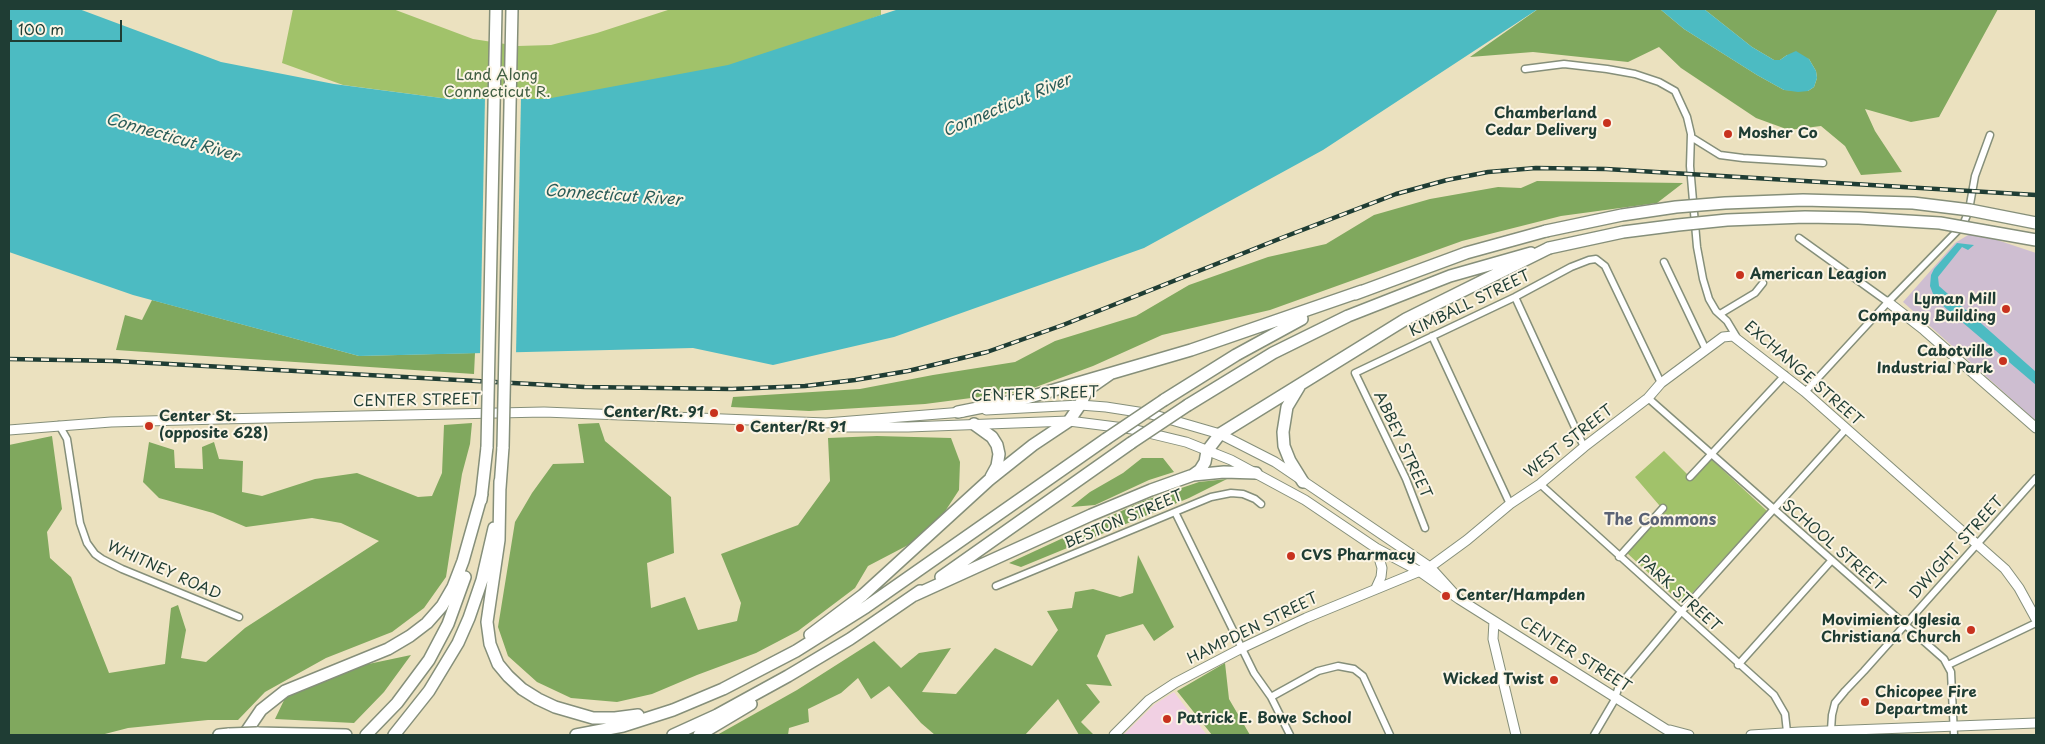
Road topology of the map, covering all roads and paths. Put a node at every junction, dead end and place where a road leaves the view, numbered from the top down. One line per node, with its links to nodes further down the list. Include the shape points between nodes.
1 (496, 9): 48 (highway, bridge, via 487,447)
2 (512, 9): 45 (highway, bridge)
3 (1525, 69): 5 (street, EXCHANGE STREET, via 1554,64 1580,65 1635,74 1659,82 1675,91 1687,117)
4 (1990, 135): 15 (street, via 1975,176 1963,225)
5 (1691, 136): 6 (street, via 1720,155); 16 (street, EXCHANGE STREET, via 1696,247 1706,292)
6 (1823, 163)
7 (2036, 223): 13 (highway, bridge, via 1913,203 1803,200 1676,207 1546,231 1466,253)
8 (1799, 238): 15 (street)
9 (2036, 240): 10 (highway, bridge, via 1922,221 1787,218 1660,227)
10 (1549, 248): 24 (highway, via 1434,303); 63 (highway, bridge, via 1450,276 1348,316 1273,353 1131,443)
11 (1664, 262): 19 (street)
12 (1763, 283): 16 (street, via 1755,293)
13 (1362, 291): 21 (highway, via 1246,332); 71 (highway, bridge, via 1261,340 1212,369 860,611)
14 (1515, 298): 17 (street, KIMBALL STREET); 23 (street, KIMBALL STREET, via 1571,267 1596,260 1605,266); 37 (street)
15 (1888, 302): 25 (street); 33 (main road)
16 (1720, 314): 18 (street, EXCHANGE STREET)
17 (1432, 336): 20 (street, KIMBALL STREET); 50 (street)
18 (1736, 336): 19 (main road, WEST STREET, via 1723,337); 22 (main road, EXCHANGE STREET)
19 (1706, 350): 23 (main road, WEST STREET)
20 (1355, 373): 54 (street, ABBEY STREET, via 1406,479)
21 (1110, 374): 27 (highway, via 1087,390); 28 (highway, via 1023,399)
22 (1785, 375): 25 (main road, EXCHANGE STREET); 39 (street)
23 (1661, 383): 26 (main road, WEST STREET)
24 (1301, 384): 36 (highway); 46 (highway, via 1287,407 1283,432 1284,446)
25 (1806, 392): 34 (main road, EXCHANGE STREET)
26 (1648, 398): 37 (main road, WEST STREET); 39 (street, SCHOOL STREET)
27 (1080, 405): 28 (main road, CENTER STREET); 29 (highway); 36 (main road, CENTER STREET, via 1124,408)
28 (958, 412): 30 (main road, CENTER STREET)
29 (1068, 421): 31 (main road, CENTER STREET); 38 (main road, CENTER STREET, via 1132,429 1186,442); 44 (highway)
30 (826, 424): 31 (main road, CENTER STREET, via 844,427); 32 (main road, CENTER STREET, via 535,412 220,418)
31 (974, 424): 44 (highway, via 992,437 997,445 997,466)
32 (59, 425): 35 (main road, CENTER STREET); 66 (street, WHITNEY ROAD, via 67,439 80,523 95,554 122,569)
33 (2036, 428)
34 (1846, 429): 52 (street); 55 (main road, EXCHANGE STREET)
35 (9, 430)
36 (1220, 434): 38 (highway); 46 (main road, CENTER STREET, via 1275,462)
37 (1584, 447): 47 (main road, WEST STREET)
38 (1207, 451): 40 (main road, CENTER STREET); 41 (highway, via 1205,462)
39 (1711, 454): 42 (street); 52 (street, SCHOOL STREET)
40 (1256, 473): 41 (highway); 56 (main road, CENTER STREET, via 1305,500)
41 (1193, 475): 63 (highway, via 1091,515)
42 (1690, 477)
43 (2036, 478): 55 (street, DWIGHT STREET)
44 (989, 480): 71 (highway, via 863,595)
45 (500, 482): 77 (highway, via 499,540 487,628 493,654 508,676 527,693 549,705 594,718 645,714); 88 (highway, via 489,553 469,618 437,679)
46 (1303, 482): 59 (main road, CENTER STREET)
47 (1540, 484): 50 (main road, WEST STREET); 57 (street, PARK STREET)
48 (482, 494): 85 (highway, via 457,578 431,619 394,646 285,691 262,710); 87 (highway, via 466,573 442,636 406,692)
49 (1261, 504): 53 (street, BESTON STREET, via 1243,494 1231,493 1211,497)
50 (1510, 504): 59 (main road, WEST STREET)
51 (1663, 508): 57 (street)
52 (1773, 510): 58 (street, SCHOOL STREET); 65 (street)
53 (1175, 512): 61 (street, BESTON STREET); 70 (street)
54 (1425, 528)
55 (1976, 544): 68 (main road, EXCHANGE STREET, via 2005,569); 69 (street, DWIGHT STREET)
56 (1376, 548): 60 (main road, CENTER STREET); 62 (main road, via 1382,568)
57 (1619, 557): 65 (street, PARK STREET)
58 (1831, 561): 69 (street, SCHOOL STREET); 72 (street)
59 (1430, 566): 60 (main road, WEST STREET); 64 (main road, CENTER STREET)
60 (1419, 571): 62 (main road, HAMPDEN STREET); 64 (main road, CENTER STREET)
61 (996, 586)
62 (1376, 588): 70 (main road, HAMPDEN STREET)
63 (915, 595): 74 (highway)
64 (1460, 599): 67 (main road, CENTER STREET)
65 (1681, 612): 72 (street, PARK STREET); 75 (street, via 1619,686)
66 (239, 617)
67 (1494, 621): 75 (main road, CENTER STREET); 95 (main road, via 1492,639)
68 (2036, 621): 73 (street)
69 (1905, 626): 73 (street, SCHOOL STREET, via 1934,648); 79 (street, DWIGHT STREET, via 1835,703)
70 (1242, 648): 76 (street); 92 (main road, HAMPDEN STREET, via 1165,689 1149,700)
71 (771, 664): 77 (highway)
72 (1738, 665): 82 (street, PARK STREET, via 1778,701 1785,714)
73 (1948, 665): 80 (street)
74 (788, 676): 90 (highway); 91 (highway, via 744,709)
75 (1615, 696): 81 (main road, CENTER STREET); 96 (street)
76 (1271, 697): 93 (street); 94 (street, via 1318,671 1338,666 1354,669 1363,676)
77 (700, 699): 89 (highway, via 643,720)
78 (2036, 723): 80 (main road)
79 (1831, 730): 80 (main road); 82 (main road)
80 (1954, 731)
81 (1671, 732): 97 (main road, CENTER STREET)
82 (1787, 732): 98 (main road)
83 (322, 734): 84 (highway, bridge); 86 (highway)
84 (224, 735)
85 (244, 735)
86 (346, 735)
87 (366, 735)
88 (394, 735)
89 (576, 735)
90 (673, 735)
91 (699, 735)
92 (1114, 735)
93 (1290, 735)
94 (1390, 735)
95 (1516, 735)
96 (1594, 735)
97 (1689, 735)
98 (1751, 735)

